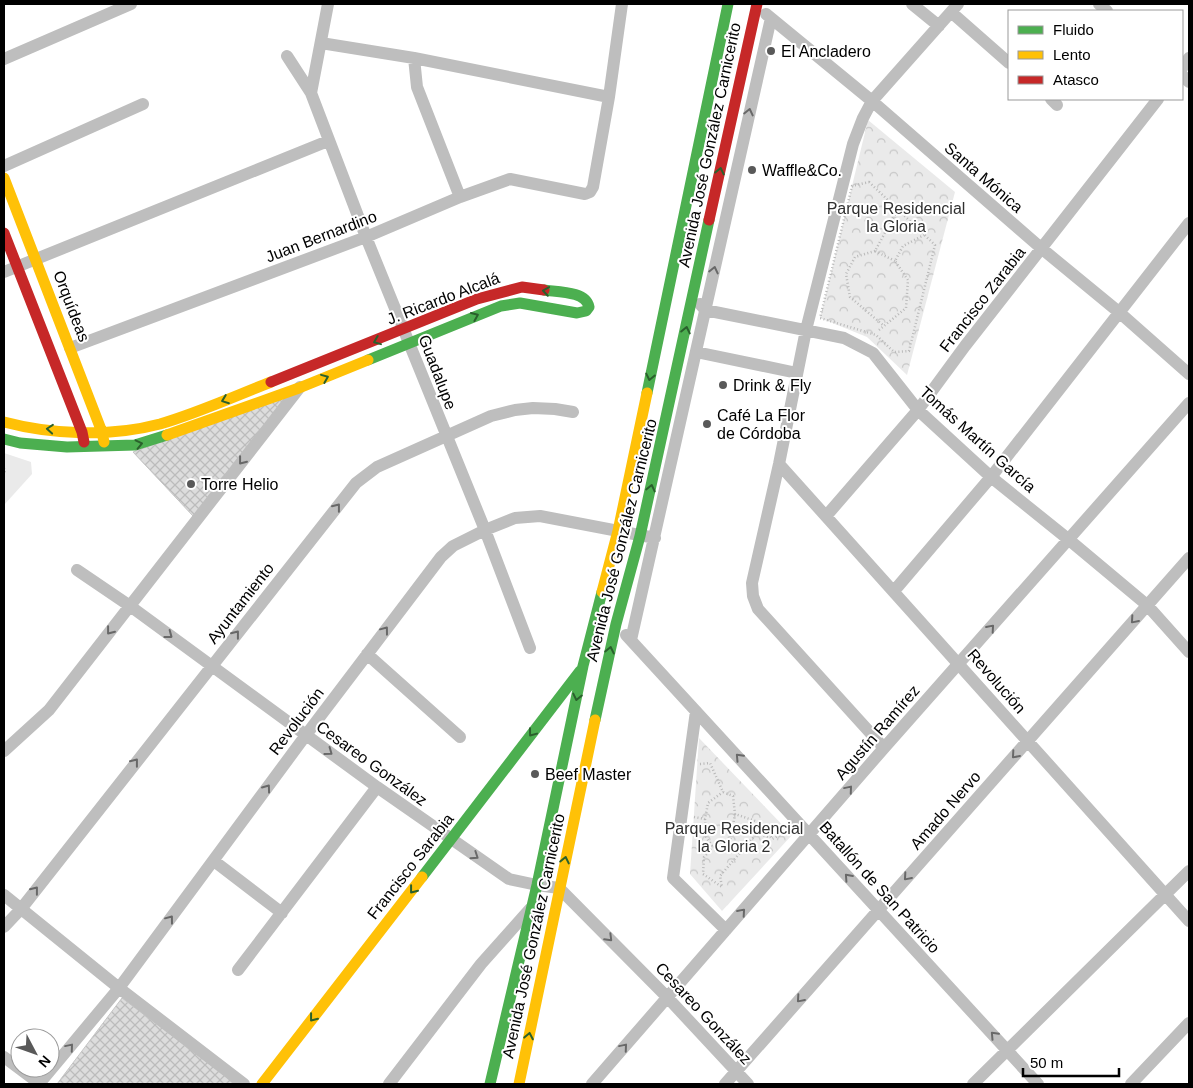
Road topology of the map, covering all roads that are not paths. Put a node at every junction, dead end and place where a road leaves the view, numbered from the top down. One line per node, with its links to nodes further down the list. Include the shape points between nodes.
1 (131, 4): 12 (street)
2 (328, 4): 10 (street)
3 (622, 4): 16 (street)
4 (728, 4): 56 (street, Avenida José González Carnicerito, one-way to 56)
5 (912, 4): 9 (street)
6 (757, 5): 8 (street, Santa Mónica); 30 (street, Avenida José González Carnicerito, one-way to 6)
7 (954, 8): 9 (street); 14 (street)
8 (771, 18): 18 (street, Santa Mónica); 31 (street, one-way to 8)
9 (938, 26): 18 (street)
10 (321, 43): 13 (street); 15 (street)
11 (287, 56): 15 (street, Guadalupe)
12 (4, 58)
13 (414, 58): 16 (street); 23 (street, via 417,87)
14 (1008, 62)
15 (311, 93): 20 (street, Guadalupe)
16 (609, 97): 23 (street, Juan Bernardino, via 593,187 585,194 510,179)
17 (1157, 100): 27 (street, Francisco Zarabia)
18 (872, 101): 27 (street, Santa Mónica); 34 (street, via 853,144)
19 (142, 104): 21 (street)
20 (328, 141): 26 (street, Guadalupe); 28 (street)
21 (4, 166)
22 (4, 178): 28 (street, Orquídeas)
23 (460, 197): 26 (street, Juan Bernardino)
24 (1189, 223): 32 (street)
25 (4, 232): 29 (street)
26 (366, 237): 33 (street, Guadalupe); 36 (street, Juan Bernardino)
27 (1041, 248): 32 (street, Santa Mónica); 43 (street, Francisco Zarabia)
28 (36, 258): 29 (street); 36 (street, Orquídeas)
29 (10, 269): 46 (street)
30 (693, 297): 31 (street); 57 (street, Avenida José González Carnicerito, one-way to 30)
31 (705, 310): 34 (street, Tomás Martín García); 37 (street)
32 (1120, 313): 40 (street, Santa Mónica); 53 (street)
33 (404, 330): 35 (street, Guadalupe); 35 (street, J. Ricardo Alcalá, one-way to 33, via 501,306 520,302 577,313 586,311 588,302 581,296 522,287 477,299); 38 (street, J. Ricardo Alcalá, one-way to 38)
34 (806, 330): 39 (street); 43 (street, Tomás Martín García, via 844,338 874,354)
35 (410, 343): 41 (street, J. Ricardo Alcalá, one-way to 35); 48 (street, Guadalupe)
36 (70, 348): 47 (street, Orquídeas)
37 (696, 352): 39 (street); 58 (street)
38 (313, 366): 41 (street); 47 (street, J. Ricardo Alcalá, one-way to 47, via 153,426)
39 (797, 372): 52 (street)
40 (1189, 374)
41 (299, 388): 51 (street, J. Ricardo Alcalá, one-way to 41, via 135,445 161,438); 64 (street, one-way to 64)
42 (1189, 403): 59 (street, Agustín Ramírez)
43 (918, 410): 53 (street, Tomás Martín García); 54 (street, Francisco Zarabia)
44 (573, 412): 48 (street, Ayuntamiento, via 515,410)
45 (4, 422): 46 (street, J. Ricardo Alcalá, one-way to 45)
46 (82, 432): 47 (street, J. Ricardo Alcalá); 50 (street)
47 (102, 432): 51 (street, Orquídeas)
48 (445, 435): 55 (street, Guadalupe); 71 (street, Ayuntamiento, one-way to 48, via 356,483 377,467)
49 (4, 439): 50 (street, J. Ricardo Alcalá)
50 (84, 447): 51 (street, J. Ricardo Alcalá)
51 (105, 447)
52 (779, 464): 54 (street, Revolución); 77 (street, via 752,583 753,596 758,608)
53 (991, 477): 59 (street, Tomás Martín García); 62 (street)
54 (827, 515): 62 (street, Revolución)
55 (485, 530): 56 (street, Revolución, via 515,518 540,516); 67 (street, Guadalupe); 69 (street, Revolución, one-way to 55, via 441,557 453,546)
56 (618, 531): 57 (street, Revolución); 72 (street, Avenida José González Carnicerito)
57 (640, 536): 58 (street, Revolución); 65 (street, Avenida José González Carnicerito)
58 (655, 538): 66 (street)
59 (1068, 538): 63 (street, Tomás Martín García); 70 (street, Agustín Ramírez, one-way to 59)
60 (1189, 558): 63 (street, Amado Nervo)
61 (77, 570): 64 (street, Cesareo González)
62 (894, 591): 70 (street, Revolución)
63 (1147, 605): 68 (street, Tomás Martín García); 76 (street, Amado Nervo, one-way to 76)
64 (130, 606): 71 (street, Cesareo González, one-way to 71); 78 (street, one-way to 78, via 49,710)
65 (616, 624): 66 (street, Batallón de San Patricio); 85 (street, Avenida José González Carnicerito, one-way to 65)
66 (631, 640): 73 (street, Batallón de San Patricio)
67 (530, 648)
68 (1189, 652)
69 (367, 654): 74 (street, Revolución); 75 (street)
70 (960, 663): 76 (street, Revolución); 77 (street, Agustín Ramírez)
71 (210, 666): 74 (street, Cesareo González); 88 (street, Ayuntamiento, one-way to 71)
72 (583, 666): 81 (street, Francisco Sarabia, one-way to 81); 84 (street, Avenida José González Carnicerito, one-way to 84)
73 (696, 710): 80 (street, Batallón de San Patricio, one-way to 73); 94 (street, via 673,878)
74 (306, 735): 79 (street, Cesareo González, one-way to 79); 82 (street, Revolución, one-way to 74)
75 (460, 737)
76 (1028, 740): 86 (street, Revolución); 90 (street, Amado Nervo, one-way to 90)
77 (884, 748): 80 (street, Agustín Ramírez, one-way to 77)
78 (4, 751)
79 (377, 787): 81 (street, Cesareo González); 91 (street)
80 (810, 835): 90 (street, Batallón de San Patricio, one-way to 80); 94 (street, Agustín Ramírez, one-way to 80)
81 (451, 840): 84 (street, Cesareo González, one-way to 84, via 509,879); 104 (street, Francisco Sarabia, one-way to 104)
82 (214, 861): 91 (street); 96 (street, Revolución, one-way to 82)
83 (1189, 871): 86 (street)
84 (537, 885): 85 (street, Cesareo González); 89 (street, Avenida José González Carnicerito)
85 (559, 888): 97 (street, Cesareo González, one-way to 97); 107 (street, Avenida José González Carnicerito, one-way to 85)
86 (1165, 894): 92 (street, Revolución); 99 (street)
87 (4, 895): 88 (street)
88 (21, 909): 93 (street, Ayuntamiento); 96 (street)
89 (530, 909): 105 (street, via 482,964); 106 (street, Avenida José González Carnicerito)
90 (878, 910): 99 (street, Batallón de San Patricio, one-way to 90); 101 (street, Amado Nervo, one-way to 101)
91 (282, 913): 95 (street)
92 (1189, 921)
93 (4, 927)
94 (726, 930): 97 (street, Agustín Ramírez)
95 (238, 970)
96 (118, 988): 102 (street, Revolución, one-way to 96); 103 (street)
97 (667, 997): 101 (street, Cesareo González); 108 (street, Agustín Ramírez, one-way to 97)
98 (1189, 1023): 113 (street)
99 (1008, 1050): 111 (street); 112 (street, Batallón de San Patricio)
100 (4, 1056): 102 (street, Revolución)
101 (736, 1071): 109 (street, Amado Nervo); 110 (street, Cesareo González)
102 (40, 1084)
103 (244, 1084)
104 (262, 1084)
105 (389, 1084)
106 (490, 1084)
107 (519, 1084)
108 (592, 1084)
109 (725, 1084)
110 (748, 1084)
111 (974, 1084)
112 (1038, 1084)
113 (1131, 1084)

